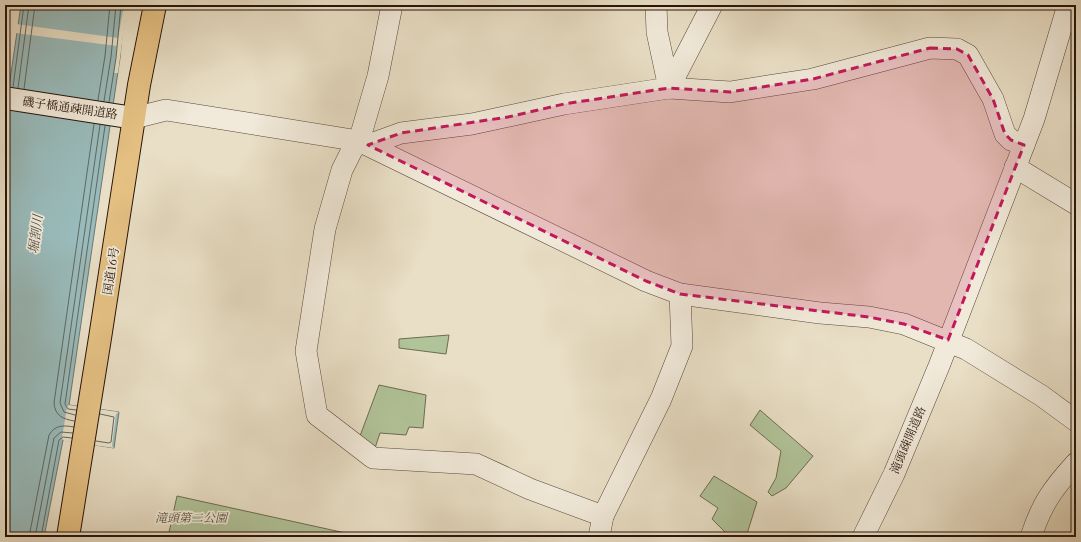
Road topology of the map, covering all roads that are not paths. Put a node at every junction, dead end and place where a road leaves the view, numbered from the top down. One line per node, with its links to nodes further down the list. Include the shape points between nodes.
1 (155, 5): 8 (highway, 国道16号, via 142,61)
2 (392, 5): 9 (street)
3 (656, 5): 6 (street, via 657,32)
4 (712, 5): 6 (street)
5 (1068, 5): 10 (street, 滝頭疎開道路)
6 (670, 88): 9 (street, via 564,104 472,124 401,133); 10 (street, via 730,92 760,88 813,79 930,48 957,49 968,55 993,99 1005,134 1011,140)
7 (6, 98): 8 (street, 磯子橋通疎開道路)
8 (134, 118): 9 (street, via 166,110); 18 (highway, 国道16号)
9 (363, 143): 13 (street); 17 (street, via 352,150 342,170 327,222 306,351 317,415 373,458 476,464 530,489)
10 (1024, 145): 11 (street, 滝頭疎開道路)
11 (1015, 167): 12 (street); 14 (street, 滝頭疎開道路)
12 (1076, 204)
13 (680, 294): 14 (street, via 820,314 868,317 904,324); 17 (street, via 682,346 661,399)
14 (948, 340): 15 (street, via 1042,396); 20 (street, 滝頭疎開道路, via 894,474)
15 (1076, 421)
16 (1076, 463): 21 (street, via 1056,485 1043,505)
17 (603, 516): 19 (street)
18 (68, 537)
19 (599, 537)
20 (863, 537)
21 (1031, 537)

